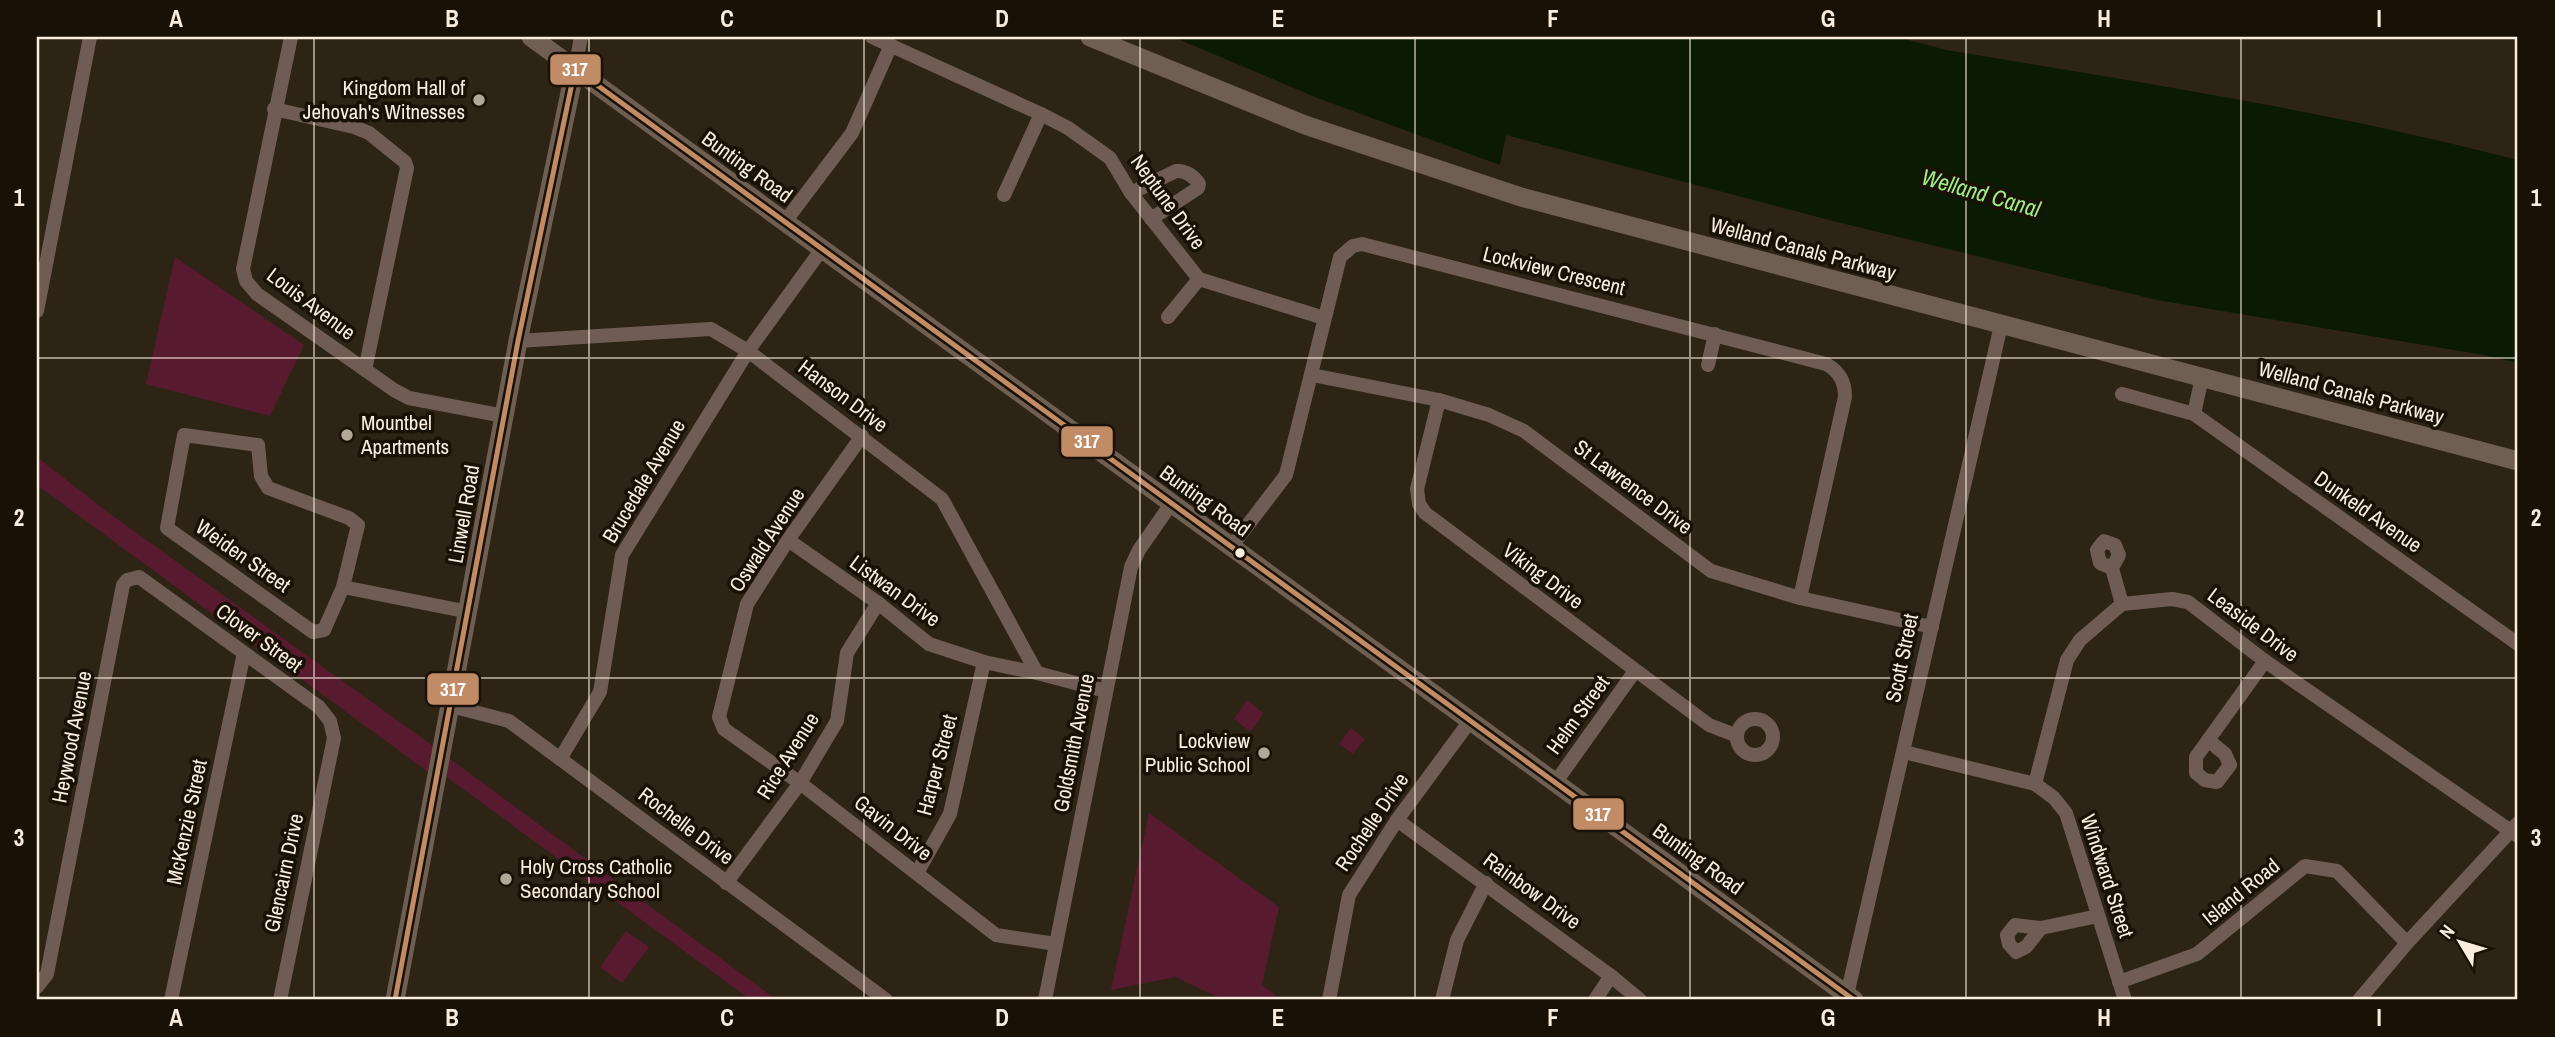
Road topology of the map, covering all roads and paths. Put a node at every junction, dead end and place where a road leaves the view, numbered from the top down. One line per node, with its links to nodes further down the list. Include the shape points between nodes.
1 (90, 37): 17 (street)
2 (291, 37): 9 (street, Louis Avenue)
3 (531, 37): 8 (main road, Bunting Road)
4 (581, 37): 8 (street, Linwell Road)
5 (872, 37): 7 (street, Neptune Drive)
6 (1090, 37): 20 (main road, Welland Canals Parkway, via 1305,125 1521,197)
7 (891, 45): 10 (street, Neptune Drive); 14 (street, via 852,133)
8 (575, 69): 14 (main road, Bunting Road); 22 (main road, Linwell Road)
9 (274, 109): 25 (street, Louis Avenue, via 243,269 246,281 257,294); 25 (street, via 361,130 405,162)
10 (1041, 114): 11 (street, Neptune Drive, via 1110,158); 12 (street)
11 (1131, 193): 13 (street, Neptune Drive); 13 (street, via 1176,170 1196,179 1198,188)
12 (1004, 195)
13 (1151, 219): 16 (street, Neptune Drive)
14 (784, 223): 15 (main road, Bunting Road)
15 (822, 249): 23 (street, Brucedale Avenue); 34 (main road, Bunting Road)
16 (1199, 279): 18 (street); 19 (street, Neptune Drive)
17 (37, 311)
18 (1168, 317)
19 (1324, 318): 21 (street, Lockview Crescent, via 1340,257 1362,244); 26 (street, Lockview Crescent)
20 (2001, 325): 27 (main road, Welland Canals Parkway); 44 (street, Scott Street)
21 (1715, 334): 24 (street); 40 (street, Lockview Crescent, via 1826,364 1845,383)
22 (518, 341): 23 (street, Hanson Drive, via 711,329); 31 (main road, Linwell Road)
23 (748, 351): 32 (street, Hanson Drive); 59 (street, Brucedale Avenue, via 622,555 600,692)
24 (1708, 365)
25 (365, 370): 31 (street, Louis Avenue, via 409,398)
26 (1312, 375): 29 (street, St Lawrence Drive); 36 (street, Lockview Crescent, via 1286,475)
27 (2202, 377): 30 (street); 33 (main road, Welland Canals Parkway)
28 (2122, 394): 30 (street, Dunkeld Avenue)
29 (1438, 400): 40 (street, St Lawrence Drive, via 1489,415 1524,432 1711,571); 49 (street, Viking Drive, via 1417,489 1425,513)
30 (2194, 414): 45 (street, Dunkeld Avenue)
31 (504, 416): 43 (main road, Linwell Road)
32 (862, 436): 35 (street, Oswald Avenue); 50 (street, Hanson Drive, via 942,499)
33 (2518, 461)
34 (1171, 504): 36 (main road, Bunting Road); 51 (street, Goldsmith Avenue, via 1131,567)
35 (788, 540): 41 (street, Listwan Drive); 53 (street, Oswald Avenue, via 747,604)
36 (1231, 547): 54 (main road, Bunting Road)
37 (2112, 568): 42 (street)
38 (131, 579): 46 (street, Clover Street, via 139,577); 74 (street, Heywood Avenue, via 123,585 47,974)
39 (342, 587): 39 (street, Weiden Street, via 358,525 268,488 261,476 258,445 184,435 167,528 313,632 324,631); 43 (street)
40 (1800, 598): 44 (street, St Lawrence Drive)
41 (878, 603): 48 (street, Listwan Drive, via 929,644); 60 (street, Rice Avenue, via 847,653 837,721)
42 (2122, 604): 47 (street, Leaside Drive, via 2188,602); 62 (street, via 2080,640 2067,660)
43 (469, 612): 52 (main road, Linwell Road)
44 (1932, 627): 57 (street, Scott Street)
45 (2518, 643)
46 (244, 653): 58 (street, Clover Street, via 319,707 330,721 334,738); 77 (street, McKenzie Street)
47 (2264, 661): 56 (street); 64 (street, Leaside Drive)
48 (984, 662): 50 (street, Listwan Drive); 65 (street, Harper Street, via 950,814)
49 (1635, 671): 55 (street, Viking Drive, via 1709,726); 61 (street, Helm Street)
50 (1037, 673): 51 (street, Listwan Drive)
51 (1106, 691): 71 (street, Goldsmith Avenue)
52 (451, 706): 59 (street, Rochelle Drive, via 509,721); 75 (main road, Linwell Road)
53 (719, 717): 60 (street, Gavin Drive, via 724,729)
54 (1470, 721): 61 (main road, Bunting Road); 63 (street, Rochelle Drive)
55 (1735, 735)
56 (2208, 740)
57 (1904, 752): 62 (street, Windward Street); 76 (street, Scott Street)
58 (330, 755): 78 (street, Glencairn Drive)
59 (560, 759): 66 (street, Rochelle Drive)
60 (800, 783): 65 (street, Gavin Drive); 66 (street, Rice Avenue)
61 (1555, 783): 76 (main road, Bunting Road)
62 (2035, 784): 68 (street, Windward Street, via 2066,813)
63 (1397, 820): 67 (street, Rainbow Drive); 81 (street, Rochelle Drive, via 1349,895)
64 (2516, 831): 70 (street)
65 (917, 873): 71 (street, Gavin Drive, via 996,935)
66 (726, 883): 79 (street, Rochelle Drive)
67 (1486, 883): 72 (street, Rainbow Drive); 82 (street, via 1457,940)
68 (2098, 916): 69 (street); 73 (street, Windward Street)
69 (2041, 928)
70 (2407, 943): 73 (street, Island Road, via 2337,871 2305,866 2197,954); 86 (street)
71 (1056, 944): 80 (street, Goldsmith Avenue)
72 (1611, 976): 83 (street); 84 (street, Rainbow Drive)
73 (2119, 982): 85 (street, Windward Street)
74 (37, 987)
75 (400, 997)
76 (1849, 998)
77 (171, 1000)
78 (280, 1000)
79 (887, 1000)
80 (1045, 1000)
81 (1329, 1000)
82 (1442, 1000)
83 (1595, 1000)
84 (1640, 1000)
85 (2125, 1000)
86 (2359, 1000)

